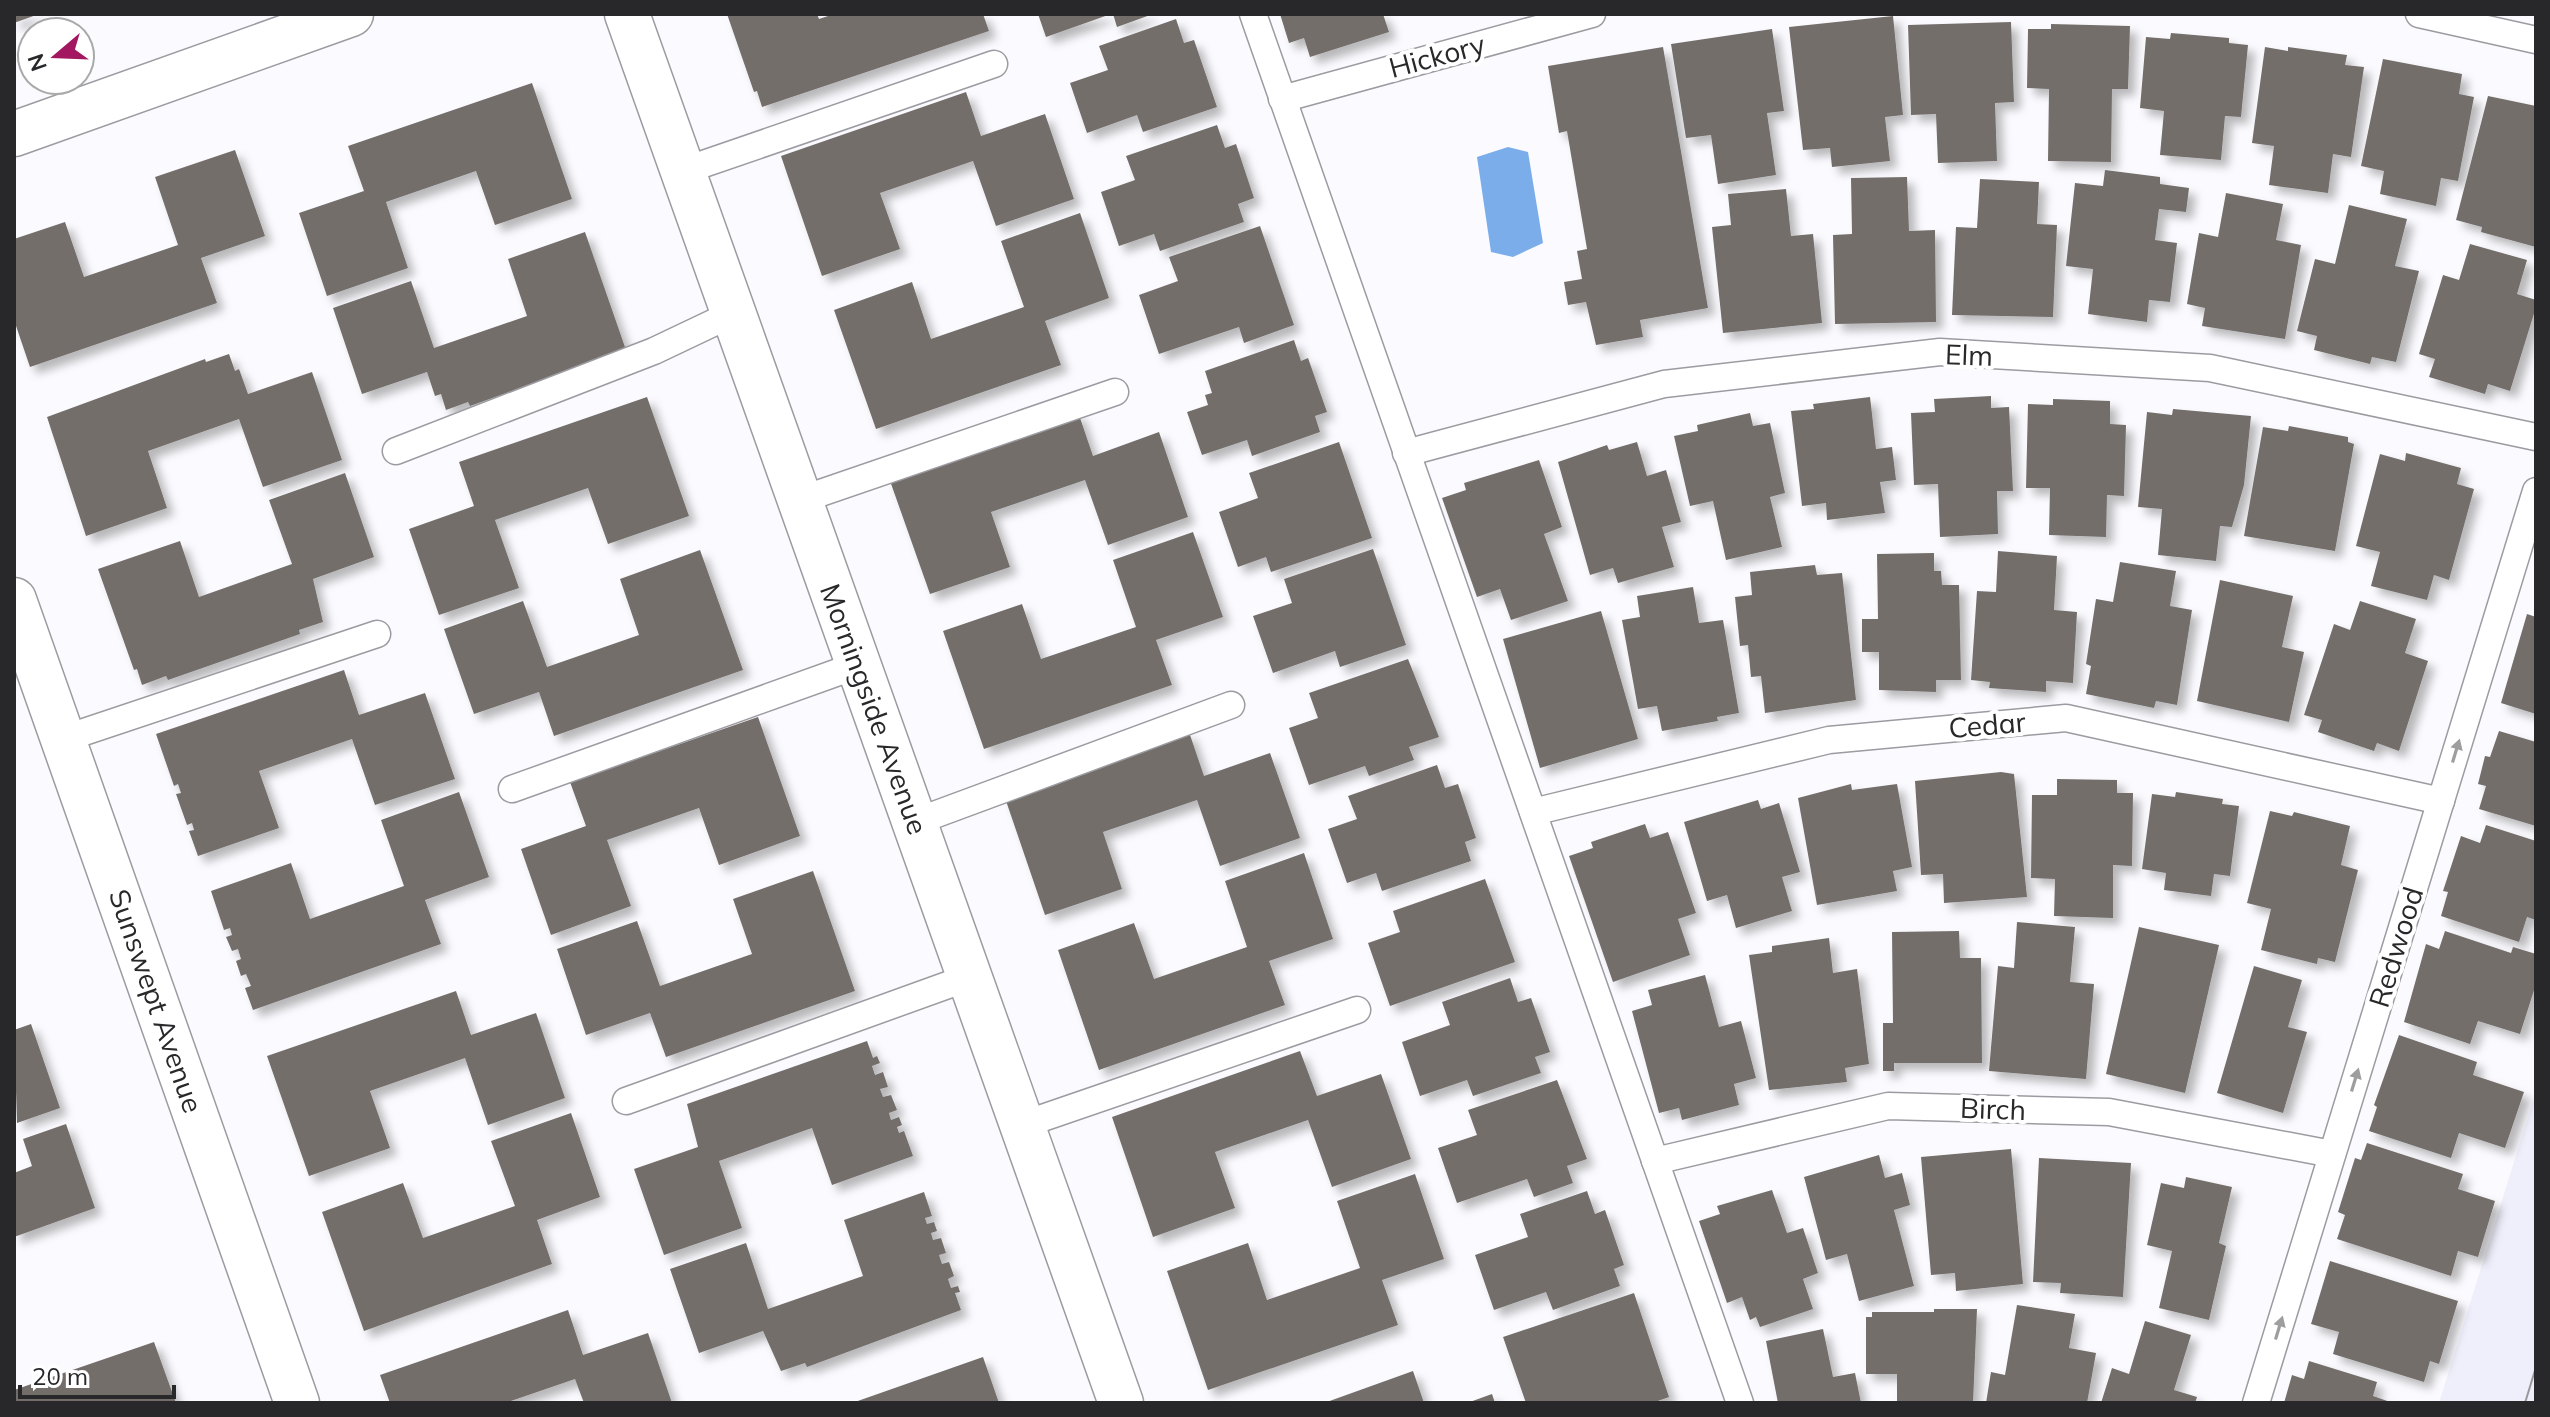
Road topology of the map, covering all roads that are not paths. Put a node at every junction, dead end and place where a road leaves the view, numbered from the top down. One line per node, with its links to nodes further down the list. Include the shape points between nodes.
1 (351, 14): 9 (street)
2 (627, 14): 10 (street, Morningside Avenue)
3 (1253, 14): 8 (lane)
4 (1592, 14): 8 (lane, Hickory)
5 (2419, 14): 6 (lane)
6 (2536, 40)
7 (994, 64): 10 (lane)
8 (1282, 99): 15 (lane)
9 (14, 134)
10 (683, 171): 11 (street, Morningside Avenue)
11 (734, 313): 14 (lane, via 654,351); 17 (street, Morningside Avenue)
12 (1115, 392): 17 (lane)
13 (2536, 437): 15 (lane, Elm, via 2210,368 1940,352 1664,384)
14 (396, 451)
15 (1406, 453): 25 (lane)
16 (2536, 491): 24 (lane, Redwood, one-way to 16)
17 (800, 500): 20 (street, Morningside Avenue)
18 (14, 600): 22 (street, Sunswept Avenue)
19 (377, 634): 22 (lane)
20 (858, 665): 23 (lane); 26 (street, Morningside Avenue)
21 (1231, 705): 26 (lane)
22 (63, 739): 33 (street, Sunswept Avenue)
23 (512, 789)
24 (2441, 801): 25 (lane, Cedar, via 2066,718 1829,740); 31 (lane, Redwood, one-way to 24)
25 (1533, 812): 32 (lane)
26 (915, 822): 27 (street, Morningside Avenue)
27 (970, 977): 29 (lane); 30 (street, Morningside Avenue)
28 (1357, 1010): 30 (lane)
29 (626, 1101)
30 (1022, 1125): 34 (street, Morningside Avenue)
31 (2332, 1154): 32 (lane, Birch, via 2109,1112 1888,1106); 36 (lane, Redwood, one-way to 31)
32 (1655, 1161): 35 (lane)
33 (297, 1403)
34 (1121, 1403)
35 (1740, 1403)
36 (2256, 1403)

